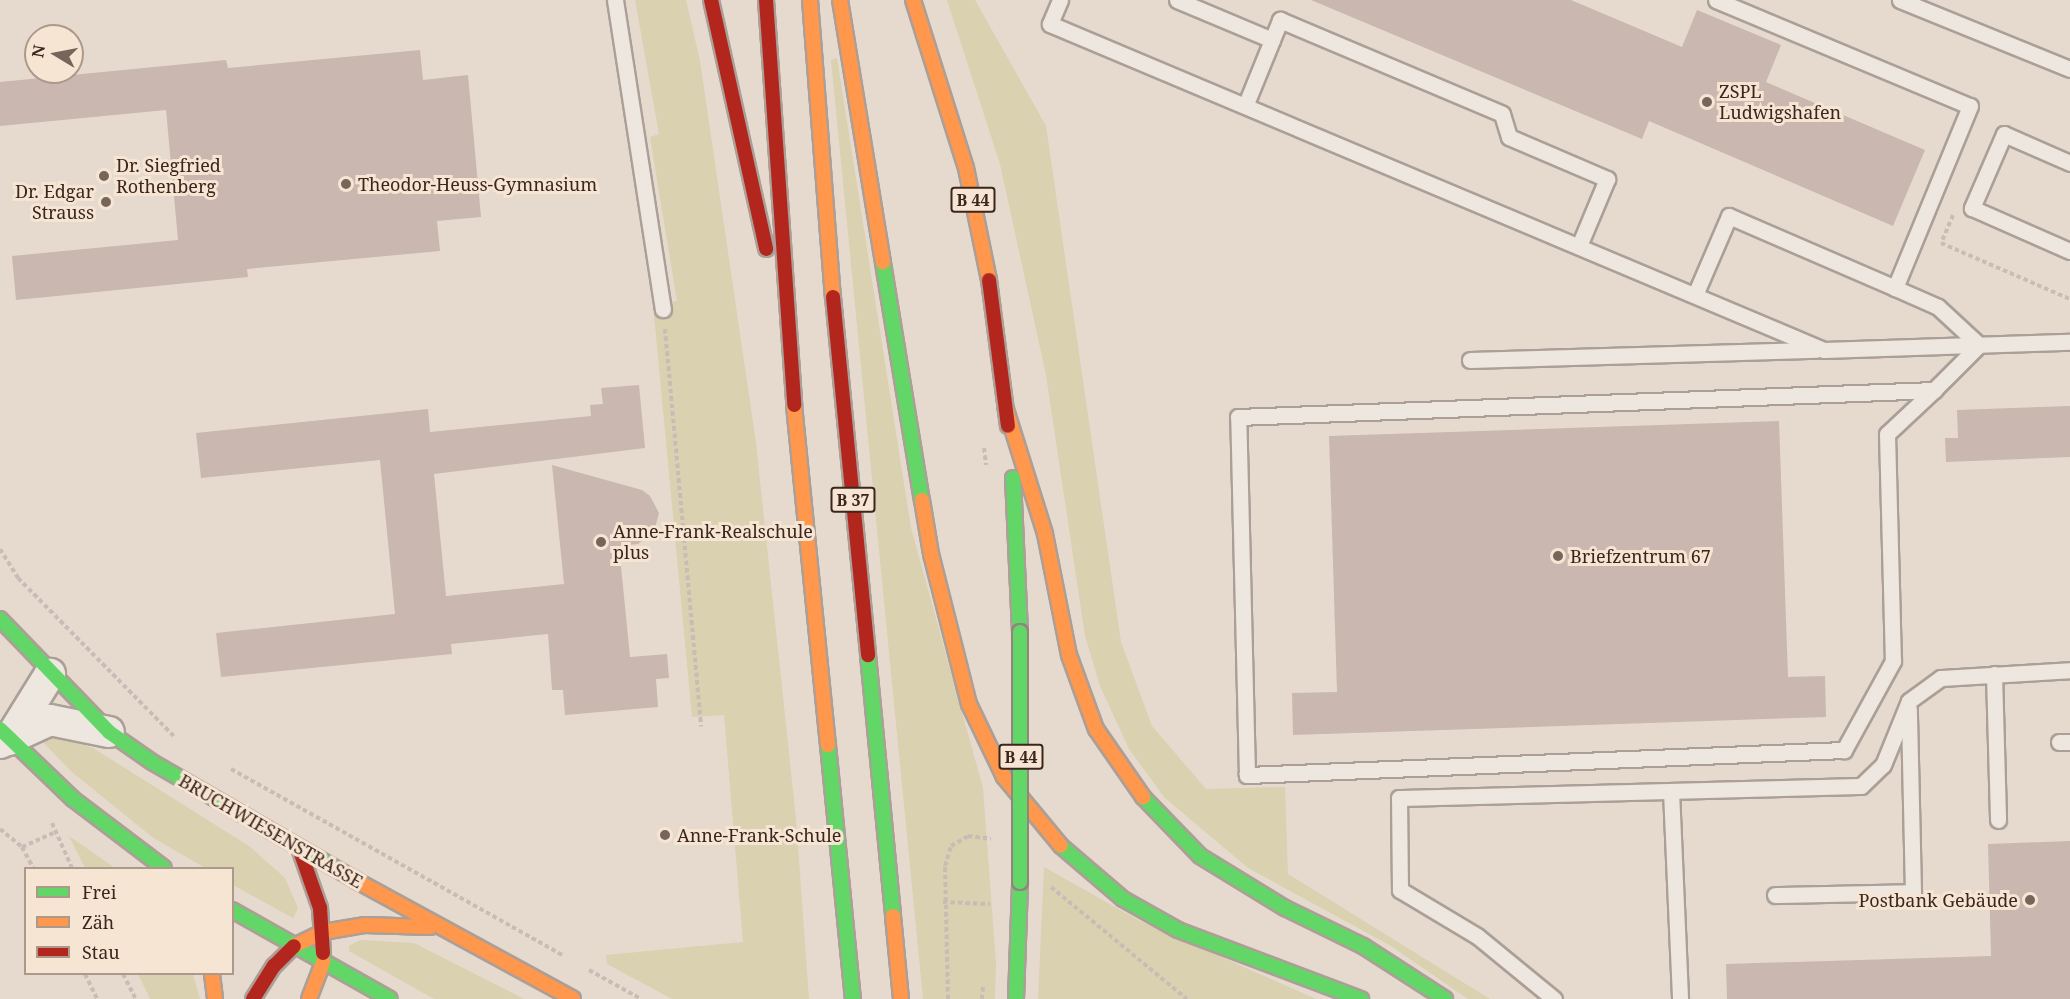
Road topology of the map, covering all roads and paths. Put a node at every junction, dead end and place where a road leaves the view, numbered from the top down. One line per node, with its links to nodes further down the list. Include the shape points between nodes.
1 (615, 0): 21 (lane)
2 (766, 0): 25 (main road, B 37)
3 (810, 0): 72 (main road, B 37, via 824,200)
4 (913, 0): 28 (main road, B 44, via 966,168 994,304)
5 (1060, 0): 13 (lane, via 1050,24)
6 (1177, 0): 11 (lane)
7 (1716, 0): 18 (lane, via 1970,106)
8 (1900, 0): 12 (lane)
9 (711, 2): 25 (main road)
10 (840, 2): 74 (main road, via 931,554 969,704 1004,777 1067,853 1123,899 1178,930)
11 (1272, 40): 13 (lane); 16 (lane, via 1280,20 1502,114 1509,136 1606,179)
12 (2070, 69)
13 (1246, 105): 16 (lane)
14 (2070, 163): 15 (lane, via 2004,134)
15 (1972, 208): 17 (lane); 20 (path, via 1954,212 1941,243)
16 (1579, 246): 19 (lane)
17 (2070, 251)
18 (1895, 288): 19 (lane, via 1729,216); 23 (lane, via 1938,307)
19 (1695, 295): 24 (lane)
20 (2070, 299)
21 (663, 309): 37 (path)
22 (2070, 342): 23 (lane)
23 (1979, 345): 24 (lane); 27 (lane)
24 (1824, 350): 26 (lane)
25 (789, 351): 71 (main road, B 37)
26 (1470, 360)
27 (1934, 390): 27 (lane, via 1887,434 1893,661 1844,750 1247,776 1238,417)
28 (1005, 406): 73 (main road, B 44, bridge, via 1017,511 1020,632); 75 (main road, via 1045,534 1069,656 1096,729 1114,759 1154,812 1200,856 1285,908 1363,946)
29 (983, 436): 30 (path)
30 (986, 470)
31 (0, 549): 40 (path, via 18,578)
32 (0, 619): 34 (main road, BRUCHWIESENSTRASSE)
33 (2070, 670): 35 (lane)
34 (50, 674): 38 (main road, BRUCHWIESENSTRASSE); 39 (street)
35 (1995, 675): 36 (lane, via 1941,678); 43 (lane)
36 (1909, 701): 42 (lane, via 1883,765 1861,786); 50 (lane, via 1913,892)
37 (701, 726)
38 (109, 732): 39 (street, via 50,720); 46 (main road, BRUCHWIESENSTRASSE, via 152,762)
39 (2, 741): 49 (main road)
40 (186, 744)
41 (228, 767): 57 (path)
42 (1671, 791): 76 (lane, via 1399,798 1400,890 1477,936); 77 (lane)
43 (1998, 820)
44 (0, 829): 45 (path)
45 (22, 847): 47 (path); 48 (path, via 55,832)
46 (298, 848): 54 (main road, BRUCHWIESENSTRASSE); 55 (main road, via 316,888)
47 (32, 867)
48 (72, 867)
49 (163, 867)
50 (1775, 895)
51 (943, 902): 52 (path)
52 (992, 904)
53 (234, 911): 56 (main road)
54 (444, 929): 55 (main road, via 390,923); 69 (main road, BRUCHWIESENSTRASSE)
55 (323, 932): 56 (main road); 58 (main road)
56 (294, 946): 58 (main road); 66 (main road, via 274,966)
57 (569, 958)
58 (323, 962): 67 (main road); 68 (main road)
59 (579, 964): 70 (path)
60 (85, 975): 63 (path)
61 (124, 975): 64 (path)
62 (212, 975): 65 (main road)
63 (97, 999)
64 (136, 999)
65 (215, 999)
66 (253, 999)
67 (309, 999)
68 (390, 999)
69 (573, 999)
70 (641, 999)
71 (853, 999)
72 (901, 999)
73 (1016, 999)
74 (1361, 999)
75 (1445, 999)
76 (1554, 999)
77 (1680, 999)

